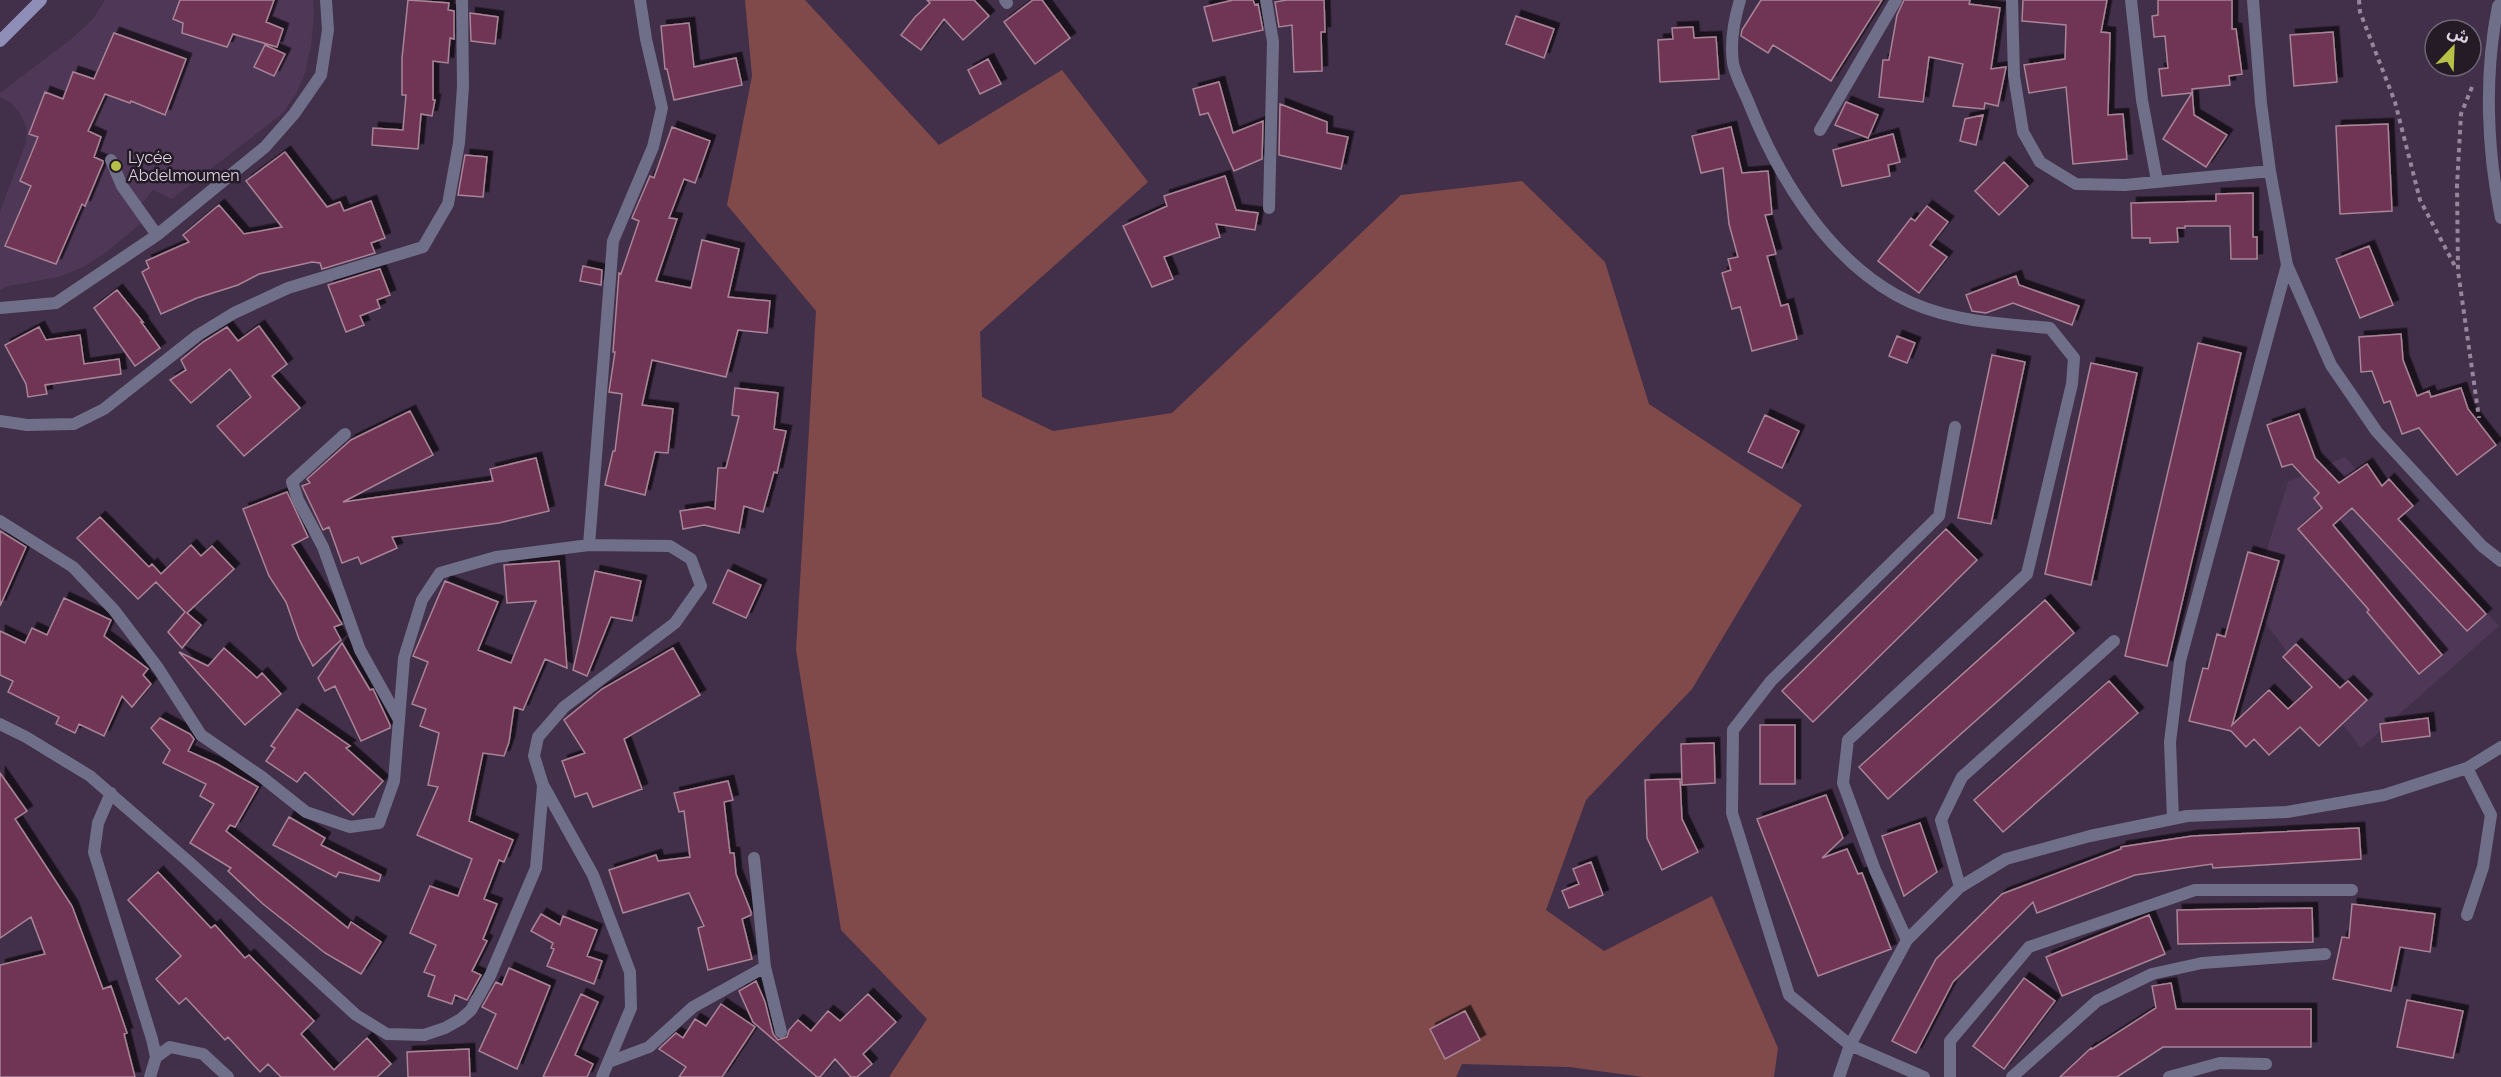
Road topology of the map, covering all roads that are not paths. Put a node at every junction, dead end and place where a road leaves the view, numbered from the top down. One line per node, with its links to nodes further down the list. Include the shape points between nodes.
1 (41, 0): 12 (main road)
2 (326, 0): 19 (street, via 328,30 321,75 294,114 265,147)
3 (462, 0): 22 (street, via 459,143 448,204 423,248 288,288 234,313 198,335 104,409 74,424)
4 (640, 0): 26 (street, via 662,108 653,147 613,241)
5 (1266, 0): 17 (street, via 1272,42)
6 (1740, 0): 40 (street, via 1733,22 1733,63 1761,134 1806,211 1841,254 1896,295 1925,308 1965,320 2050,328 2074,358 2072,384 2027,574 1848,740 1843,783 1875,870)
7 (1896, 0): 13 (street)
8 (2012, 0): 16 (street, via 2014,76 2023,132 2040,162 2076,184)
9 (2130, 0): 16 (street)
10 (2253, 0): 15 (street)
11 (2501, 3): 18 (street, via 2493,34 2489,104 2493,178)
12 (0, 41)
13 (1820, 130)
14 (111, 160): 19 (street, via 122,186)
15 (2270, 171): 16 (street); 20 (street)
16 (2157, 181)
17 (1269, 208)
18 (2501, 218)
19 (157, 235): 21 (street, via 56,303)
20 (2287, 265): 27 (street, via 2331,365 2377,432 2482,546); 35 (street, via 2180,661 2170,742)
21 (0, 308)
22 (0, 421)
23 (1955, 427): 45 (street, via 1939,516 1771,681 1734,730 1732,813 1789,995)
24 (345, 434): 29 (street, via 292,482 323,547 360,650)
25 (0, 521): 29 (street, via 74,567 114,610 158,668 201,735 306,812 350,827 380,823 394,781)
26 (589, 545): 29 (street, via 496,557 440,573 422,600 404,658); 33 (street, via 670,546 691,559 701,586 675,623 564,707 538,737 534,756)
27 (2501, 561)
28 (2114, 642): 37 (street, via 1962,777 1941,820)
29 (398, 718)
30 (0, 724): 34 (street, via 90,776)
31 (2501, 747): 32 (street)
32 (2468, 768): 35 (street, via 2384,795 2287,812); 39 (street, via 2491,815 2483,867)
33 (543, 785): 34 (street, via 536,868 490,976 471,1010 461,1019 424,1035 387,1034 356,1015); 48 (street, via 593,875 630,972 631,1008)
34 (111, 793): 44 (street, via 98,823 94,852)
35 (2173, 819): 37 (street, via 2006,859)
36 (754, 858): 42 (street)
37 (1959, 887): 40 (street)
38 (2352, 890): 56 (street, via 2195,890 2029,947 1950,1041)
39 (2467, 915)
40 (1907, 940): 45 (street)
41 (2325, 954): 57 (street, via 2202,963 2152,974 2097,1000)
42 (765, 967): 43 (street); 48 (street, via 693,1007 650,1047)
43 (781, 1032)
44 (152, 1039): 46 (street); 47 (street)
45 (1850, 1045): 54 (street); 55 (street)
46 (170, 1047): 47 (street); 52 (street, via 203,1054)
47 (156, 1057): 51 (street)
48 (609, 1062): 53 (street)
49 (2266, 1064): 50 (street, via 2220,1063)
50 (2173, 1076)
51 (150, 1077)
52 (228, 1077)
53 (602, 1077)
54 (1839, 1077)
55 (1924, 1077)
56 (1950, 1077)
57 (2012, 1077)

